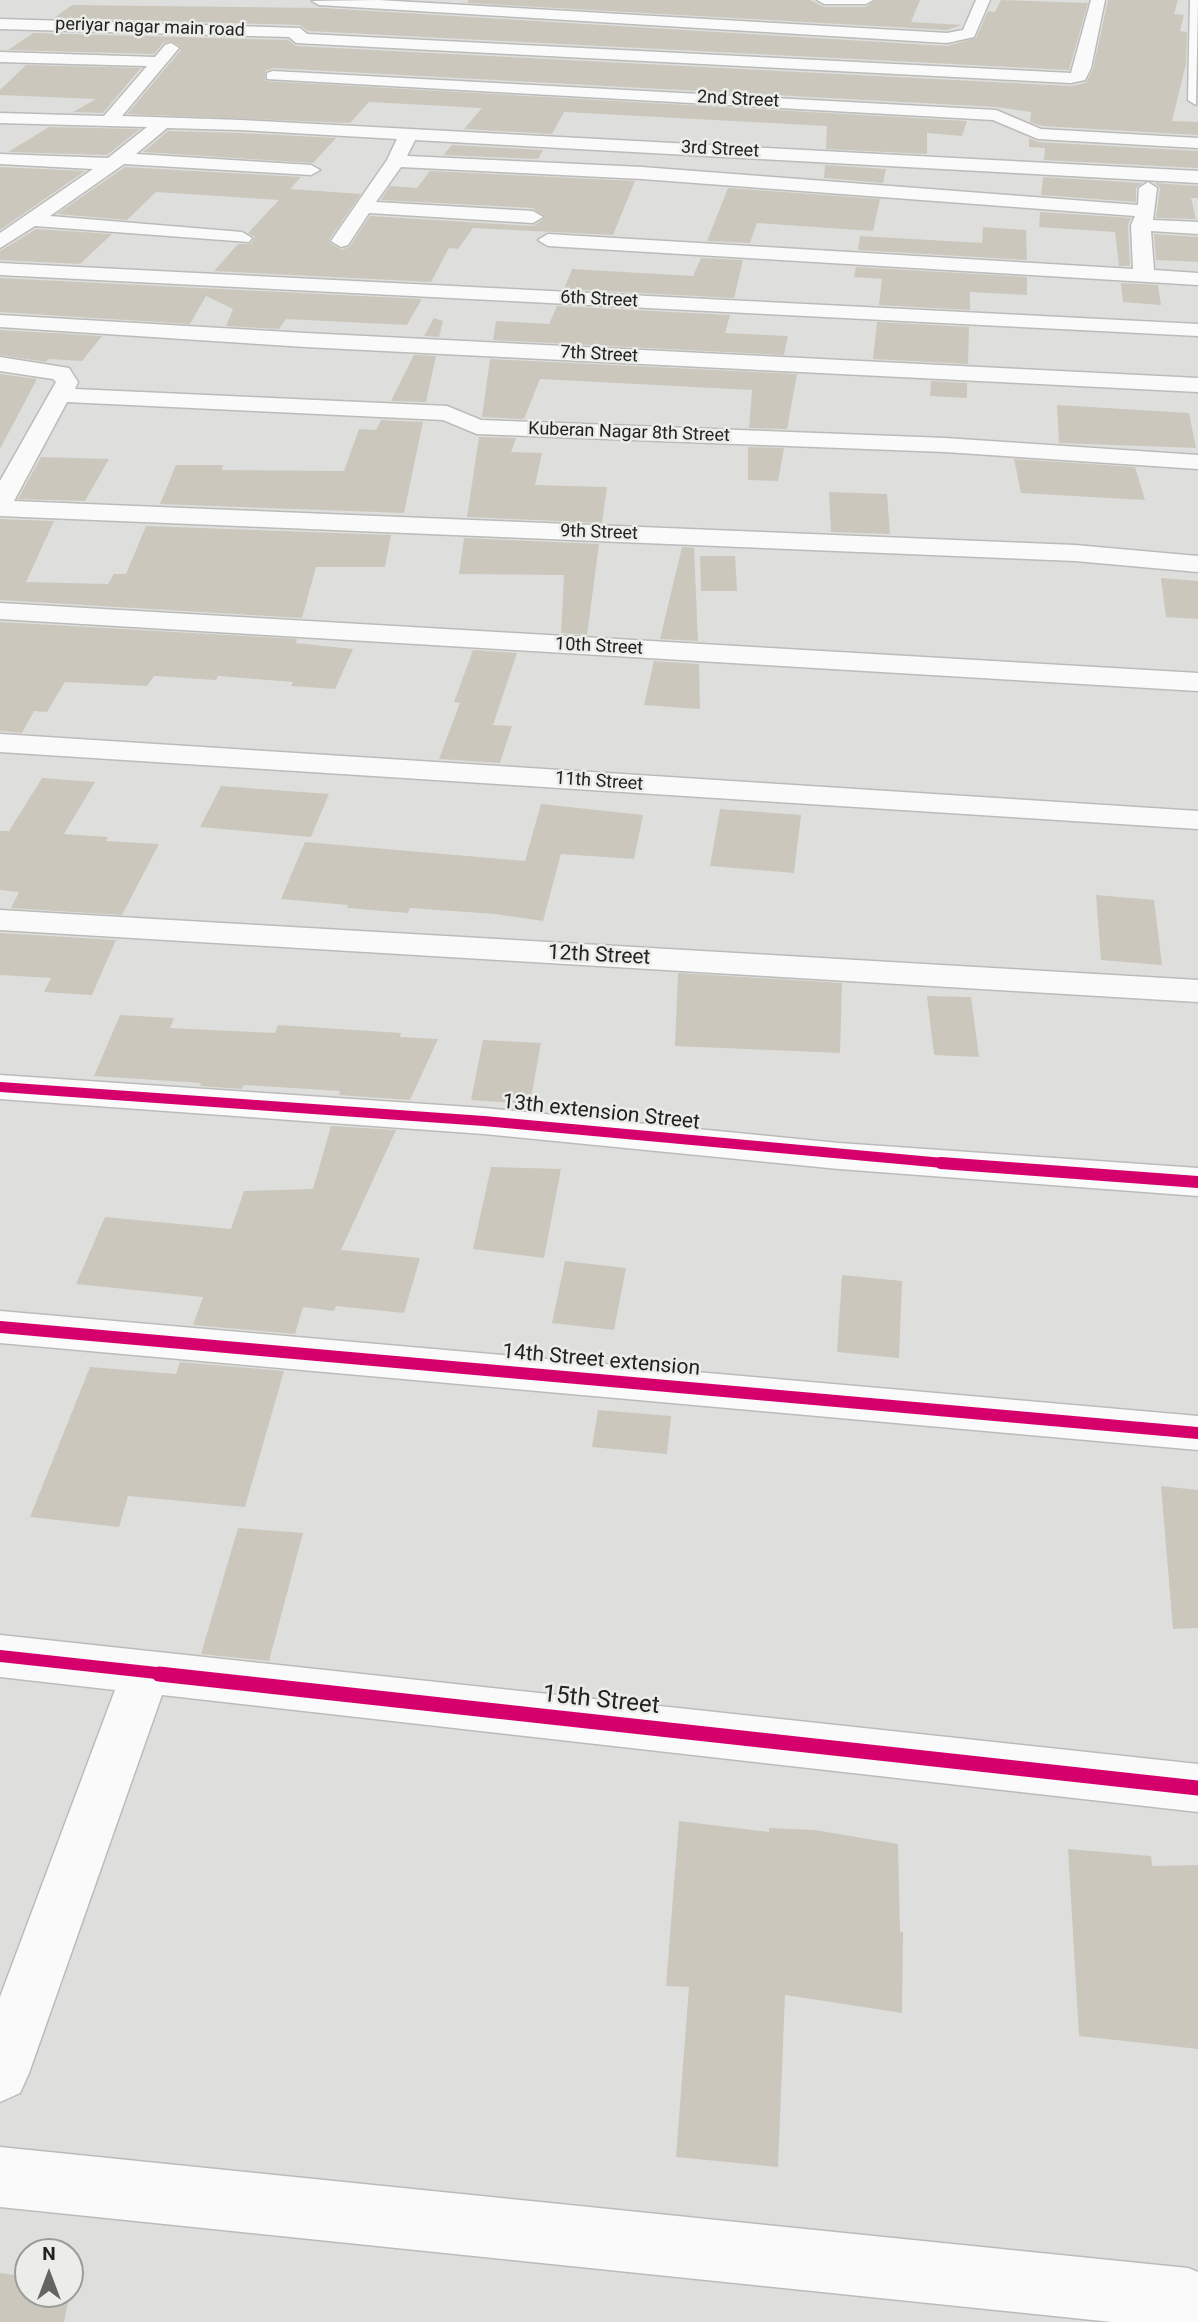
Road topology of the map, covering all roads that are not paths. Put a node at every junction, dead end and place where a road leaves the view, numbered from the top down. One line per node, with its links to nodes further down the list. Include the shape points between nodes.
1 (605, 0): 9 (street)
2 (824, 0): 3 (street)
3 (866, 0)
4 (983, 0): 11 (street, via 969,34 958,38)
5 (1098, 0): 17 (street)
6 (1198, 0): 20 (street)
7 (714, 8): 11 (street)
8 (309, 18): 9 (street); 12 (street, periyar nagar main road); 18 (street); 18 (street, 2nd Street, via 270,81)
9 (589, 18): 11 (street)
10 (0, 24): 12 (street, periyar nagar main road)
11 (701, 24)
12 (189, 29): 15 (street)
13 (0, 57): 14 (street)
14 (93, 60): 15 (street); 16 (street)
15 (159, 62): 23 (street)
16 (76, 76)
17 (1079, 77): 18 (street); 19 (street)
18 (664, 83): 27 (street, 2nd Street, via 996,115 1038,134)
19 (1074, 95)
20 (1196, 100)
21 (254, 106): 25 (street)
22 (0, 118): 23 (street, 3rd Street)
23 (109, 121): 24 (street, 3rd Street)
24 (163, 122): 25 (street, 3rd Street); 29 (street)
25 (242, 125): 26 (street, 3rd Street)
26 (408, 134): 30 (street); 32 (street, 3rd Street, via 639,139)
27 (1198, 143)
28 (0, 159): 29 (street)
29 (116, 161): 31 (street); 35 (street)
30 (396, 161): 36 (street); 38 (street, via 642,173)
31 (311, 170)
32 (1148, 174): 33 (street, 3rd Street); 38 (street)
33 (1198, 177)
34 (12, 204): 35 (street)
35 (49, 207): 39 (street)
36 (363, 207): 37 (street); 43 (street)
37 (533, 218)
38 (1144, 218): 40 (street); 46 (street)
39 (30, 220): 41 (street); 44 (street)
40 (1198, 228)
41 (242, 238)
42 (548, 240): 46 (street)
43 (341, 241)
44 (0, 242)
45 (0, 269): 49 (street, 6th Street)
46 (1144, 276): 47 (street)
47 (1198, 279)
48 (0, 321): 51 (street, 7th Street)
49 (1198, 330)
50 (0, 364): 52 (street, via 61,373 68,382)
51 (1198, 385)
52 (62, 395): 53 (street, Kuberan Nagar 8th Street, via 447,413 488,428 945,445); 54 (street)
53 (1198, 462)
54 (2, 498): 55 (street, 9th Street, via 1075,553)
55 (1198, 565)
56 (0, 611): 57 (street, 10th Street)
57 (1198, 682)
58 (0, 743): 59 (street, 11th Street)
59 (1198, 820)
60 (0, 920): 61 (street, 12th Street)
61 (1198, 992)
62 (0, 1087): 63 (street, 13th extension Street, via 484,1121 839,1156)
63 (1198, 1182)
64 (0, 1327): 65 (street, 14th Street extension)
65 (1198, 1433)
66 (0, 1656): 67 (street, 15th Street)
67 (146, 1672): 68 (street, 15th Street); 69 (street)
68 (1198, 1788)
69 (0, 2073)
70 (0, 2177): 71 (street)
71 (1189, 2311)

